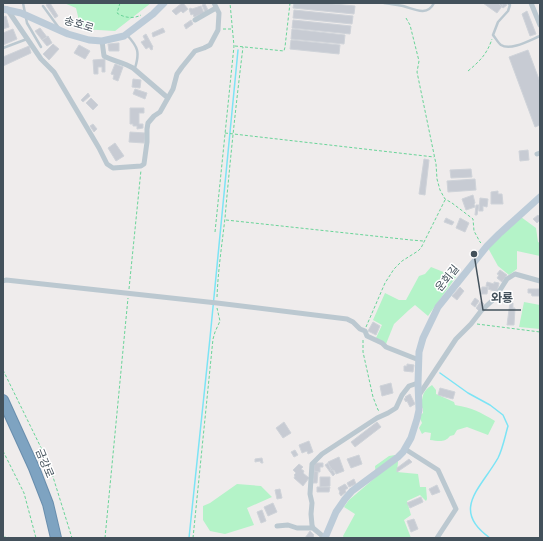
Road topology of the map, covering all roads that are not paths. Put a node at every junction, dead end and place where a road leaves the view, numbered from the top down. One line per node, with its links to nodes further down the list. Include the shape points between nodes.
1 (23, 3): 10 (lane)
2 (164, 3): 14 (street, 송호로)
3 (385, 3): 4 (lane, via 424,12)
4 (434, 3)
5 (508, 3): 15 (lane, via 508,11 498,22 493,34 501,45 510,47)
6 (531, 3): 12 (street)
7 (215, 5): 11 (street); 21 (street, via 219,13 218,30 210,45 195,52 182,67)
8 (43, 6): 13 (lane)
9 (5, 9): 10 (street, 송호로); 16 (street)
10 (25, 14): 13 (street, 송호로); 18 (lane, via 27,23)
11 (196, 20)
12 (540, 24)
13 (60, 30): 17 (street, 송호로, via 89,40)
14 (127, 34): 17 (street, 송호로); 20 (lane, via 138,52)
15 (540, 36)
16 (27, 39): 19 (lane); 21 (street, via 54,72 107,164 113,168 144,164 148,123 160,112)
17 (102, 41): 20 (street, via 104,56)
18 (41, 47)
19 (3, 48)
20 (134, 69): 21 (street)
21 (168, 98)
22 (540, 197): 25 (street, 운회길, via 487,246 438,307 423,338)
23 (3, 281): 25 (street, via 214,302 347,319 365,331 367,336 386,347)
24 (540, 282): 27 (street, via 515,274 510,276 495,298 456,339)
25 (419, 360): 26 (street, 운회길)
26 (418, 383): 27 (street, 운회길); 32 (street, via 409,386 396,408 322,454 312,464 310,494)
27 (418, 396): 30 (street, 운회길, via 419,410 416,423)
28 (3, 400): 34 (highway, 금강로, via 48,504)
29 (3, 415): 33 (highway, 금강로, via 29,468)
30 (405, 449): 35 (street, 운회길, via 352,491 336,512); 36 (street, via 438,470 456,509)
31 (277, 526): 32 (street)
32 (313, 528): 35 (street)
33 (50, 538)
34 (56, 538)
35 (325, 538)
36 (437, 538)

